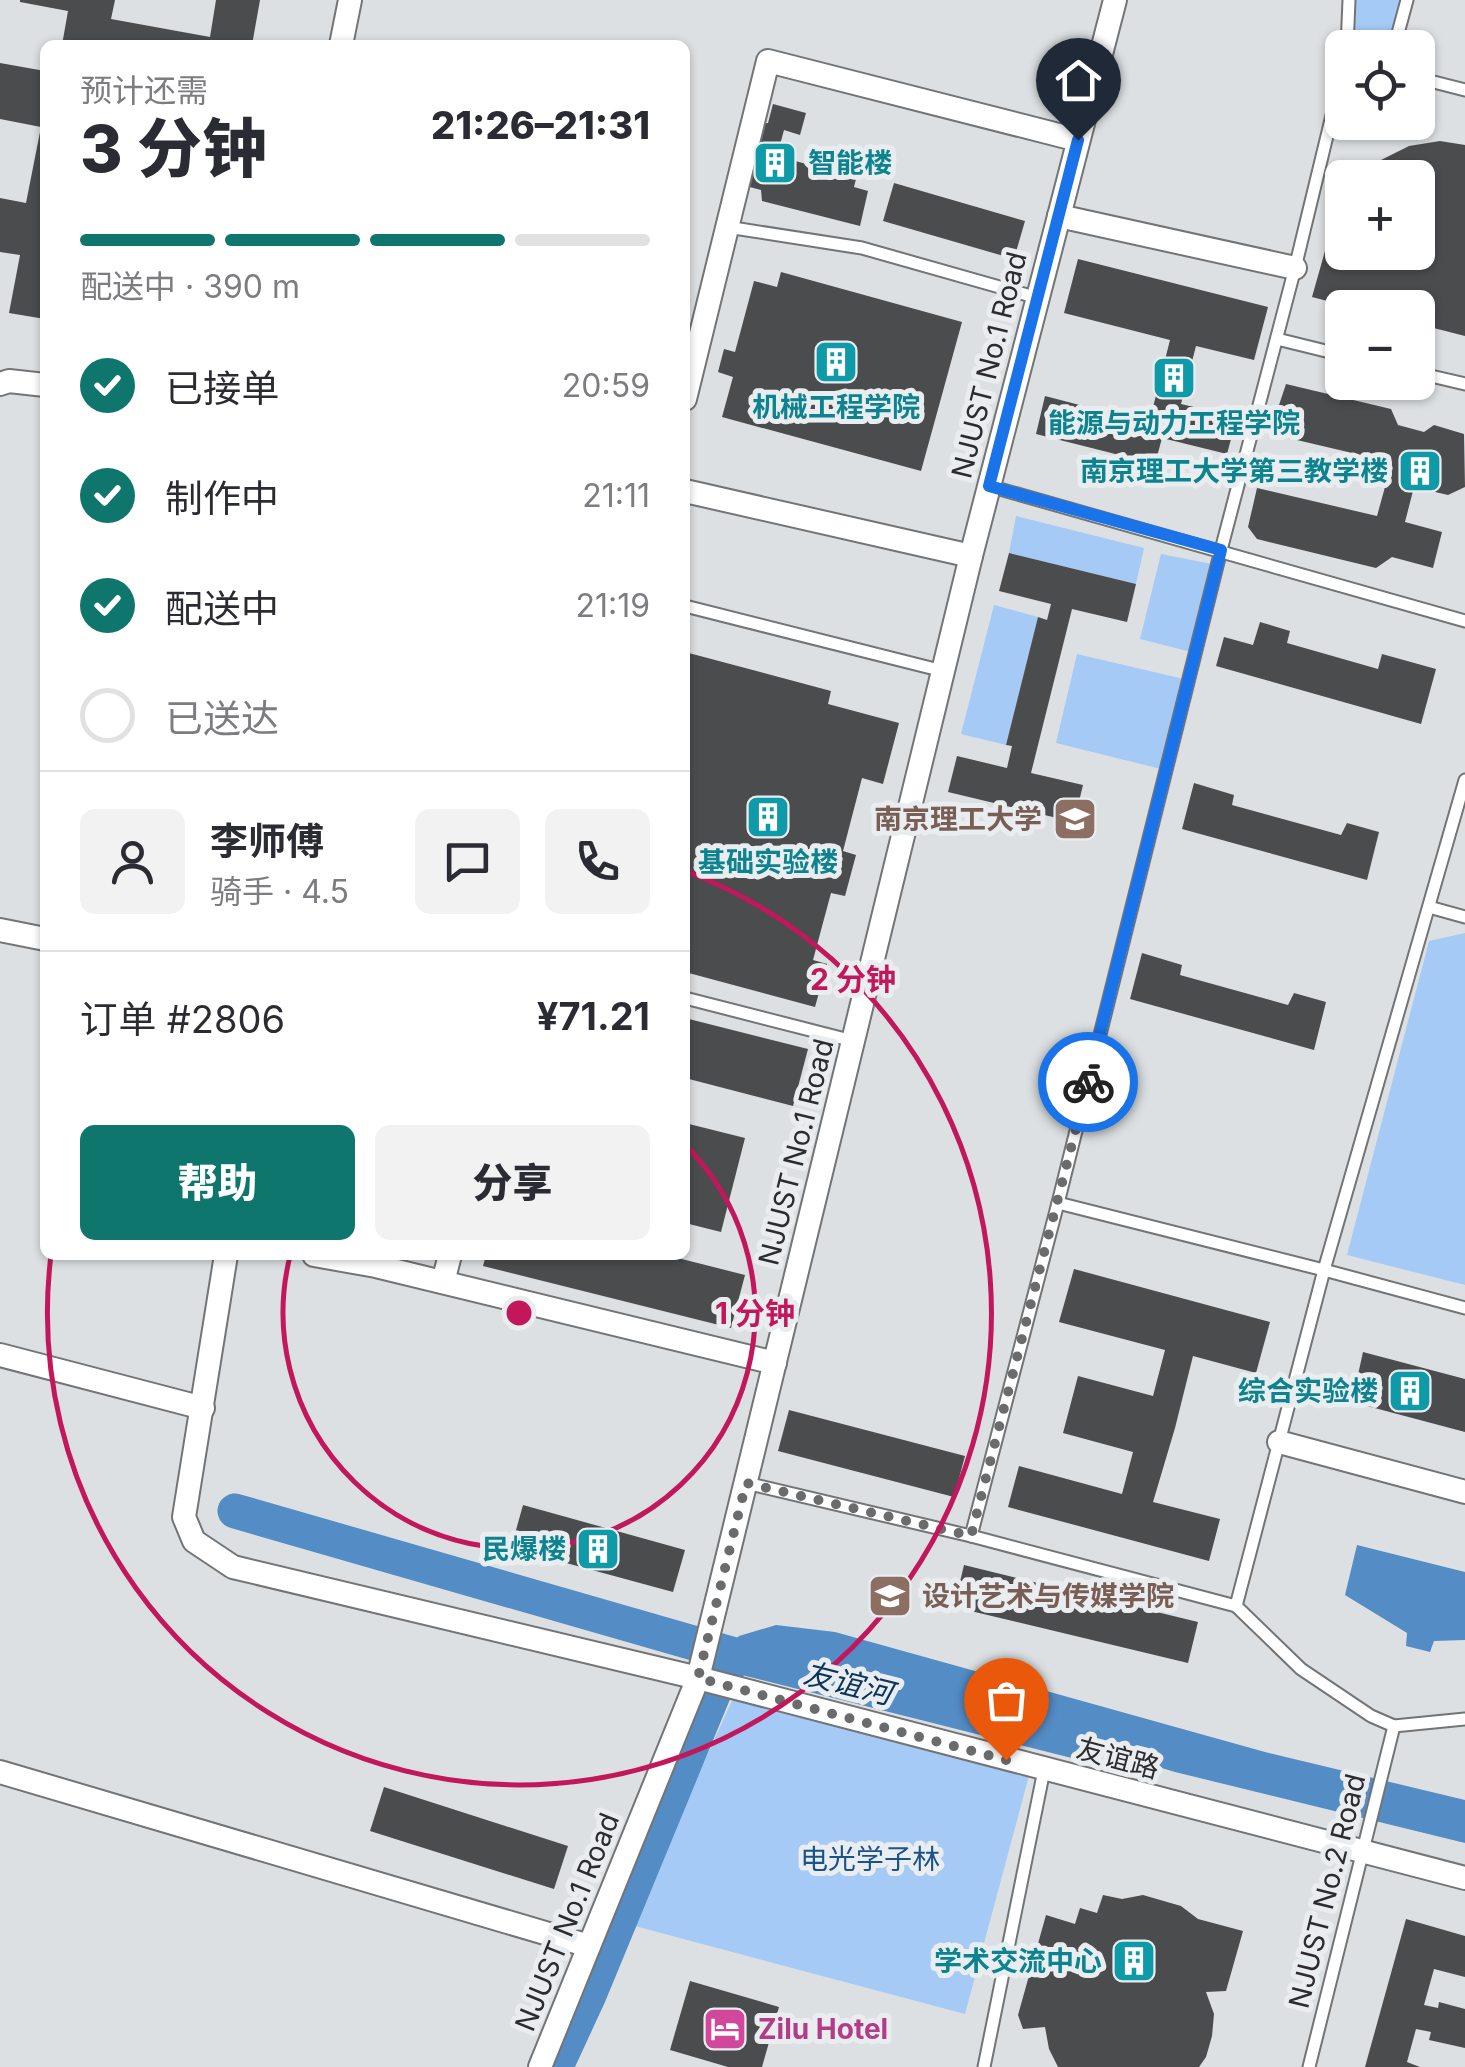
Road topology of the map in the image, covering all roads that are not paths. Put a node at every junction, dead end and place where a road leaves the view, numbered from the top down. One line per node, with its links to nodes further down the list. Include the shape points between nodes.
1 (350, 0): 7 (street)
2 (1115, 0): 10 (street, NJUST No.1 Road)
3 (1349, 0): 5 (lane)
4 (1407, 0): 6 (lane)
5 (1348, 30)
6 (1399, 30)
7 (343, 40)
8 (1435, 82): 9 (lane)
9 (1465, 90)
10 (1078, 140): 12 (street, NJUST No.1 Road); 13 (street, via 768,61)
11 (1326, 140): 14 (lane)
12 (1058, 216): 14 (street); 15 (street, NJUST No.1 Road)
13 (727, 227): 15 (lane, via 862,248); 19 (street)
14 (1295, 268): 16 (lane)
15 (1038, 298): 23 (street, NJUST No.1 Road)
16 (1277, 339): 17 (lane); 25 (lane)
17 (1325, 351)
18 (1435, 377): 22 (lane)
19 (690, 379)
20 (0, 384): 21 (street)
21 (40, 384)
22 (1465, 384)
23 (989, 486): 25 (lane); 26 (street, NJUST No.1 Road)
24 (690, 492): 26 (street)
25 (1221, 550): 28 (lane); 37 (lane)
26 (971, 556): 29 (street, NJUST No.1 Road)
27 (690, 607): 29 (lane)
28 (1465, 621)
29 (943, 671): 36 (street, NJUST No.1 Road)
30 (1465, 780): 31 (lane)
31 (1428, 907): 32 (lane); 41 (lane)
32 (1465, 917)
33 (0, 930): 34 (street)
34 (40, 938)
35 (690, 999): 36 (lane)
36 (853, 1041): 45 (street, NJUST No.1 Road)
37 (1058, 1202): 41 (lane); 50 (lane)
38 (225, 1260): 46 (street, 友谊路)
39 (342, 1260): 42 (street)
40 (449, 1260): 42 (street)
41 (1324, 1270): 43 (lane); 47 (lane)
42 (443, 1282): 45 (street)
43 (1465, 1308)
44 (0, 1355): 46 (street)
45 (775, 1363): 48 (street, NJUST No.1 Road)
46 (203, 1408): 52 (street, 友谊路, via 184,1517 194,1541 233,1567)
47 (1279, 1442): 49 (street); 51 (lane)
48 (746, 1483): 50 (lane); 52 (street, NJUST No.1 Road)
49 (1465, 1492)
50 (971, 1536): 51 (lane)
51 (1236, 1606): 54 (lane, via 1301,1669)
52 (698, 1678): 55 (street, 友谊路); 59 (street, NJUST No.1 Road)
53 (1465, 1719): 54 (lane)
54 (1394, 1726): 57 (lane, NJUST No.2 Road)
55 (1044, 1770): 57 (street, 友谊路); 61 (lane)
56 (0, 1772): 59 (street)
57 (1364, 1854): 58 (street, 友谊路); 62 (lane, NJUST No.2 Road)
58 (1465, 1878)
59 (589, 1946): 60 (street, NJUST No.1 Road)
60 (540, 2067)
61 (984, 2067)
62 (1309, 2067)

